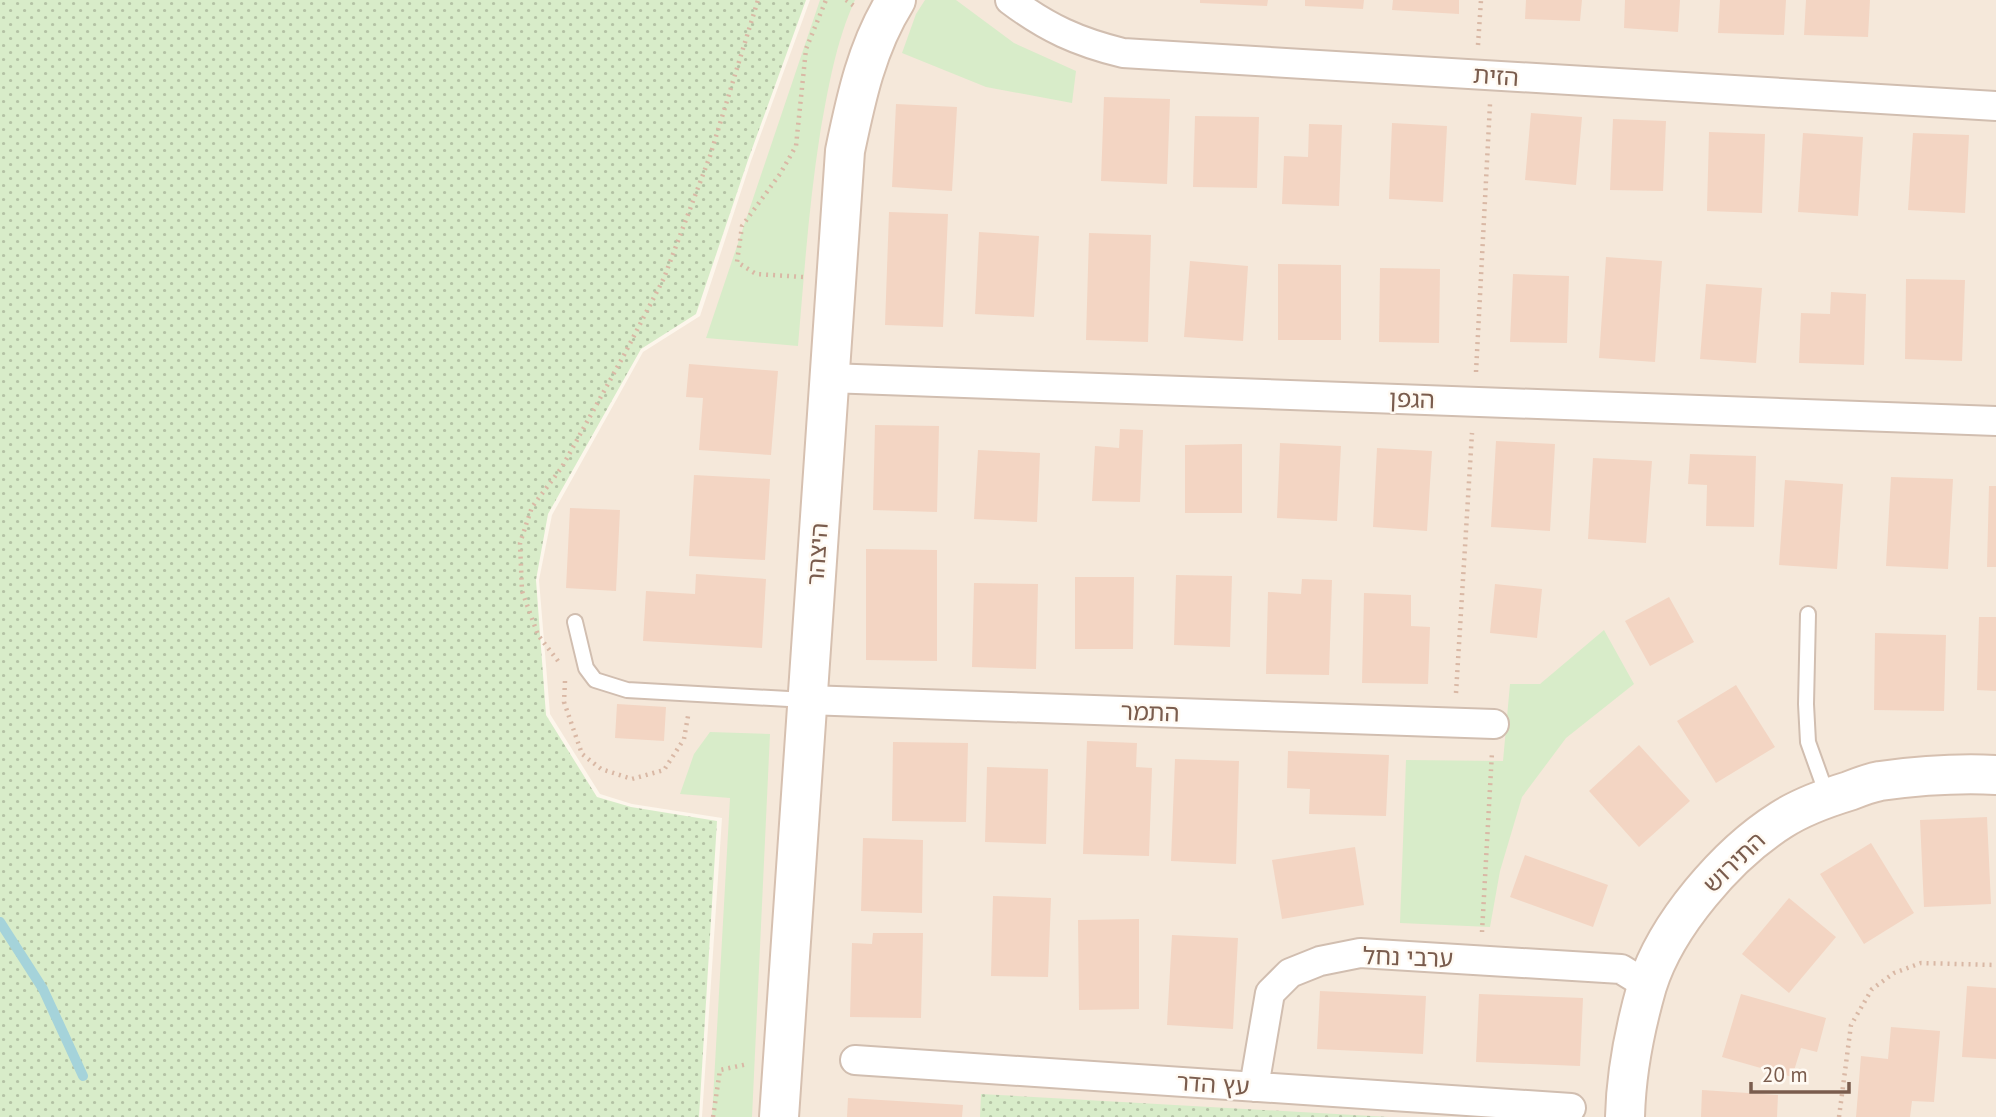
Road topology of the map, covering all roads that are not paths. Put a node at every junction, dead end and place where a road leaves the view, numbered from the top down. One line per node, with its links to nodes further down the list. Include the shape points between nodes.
1 (896, 0): 4 (street, היצהר, via 881,23 860,83 845,151)
2 (1010, 0): 3 (street, הזית, via 1035,19 1083,43 1124,54)
3 (1996, 106)
4 (829, 378): 5 (street, הגפן); 8 (street, היצהר)
5 (1996, 421)
6 (1808, 614): 11 (lane, via 1808,742)
7 (575, 622): 8 (lane, via 586,668 595,680 628,690)
8 (807, 700): 9 (street, התמר); 16 (street, היצהר)
9 (1493, 724)
10 (1996, 775): 11 (street, התירוש, via 1878,782)
11 (1828, 797): 12 (street, התירוש, via 1782,819 1732,858 1670,937)
12 (1647, 985): 14 (street, ערבי נחל, via 1621,969 1360,953 1320,961 1290,973 1270,993); 17 (street, התירוש)
13 (855, 1060): 14 (street, עץ הדר)
14 (1254, 1087): 15 (street, עץ הדר)
15 (1571, 1108)
16 (779, 1117)
17 (1625, 1117)

